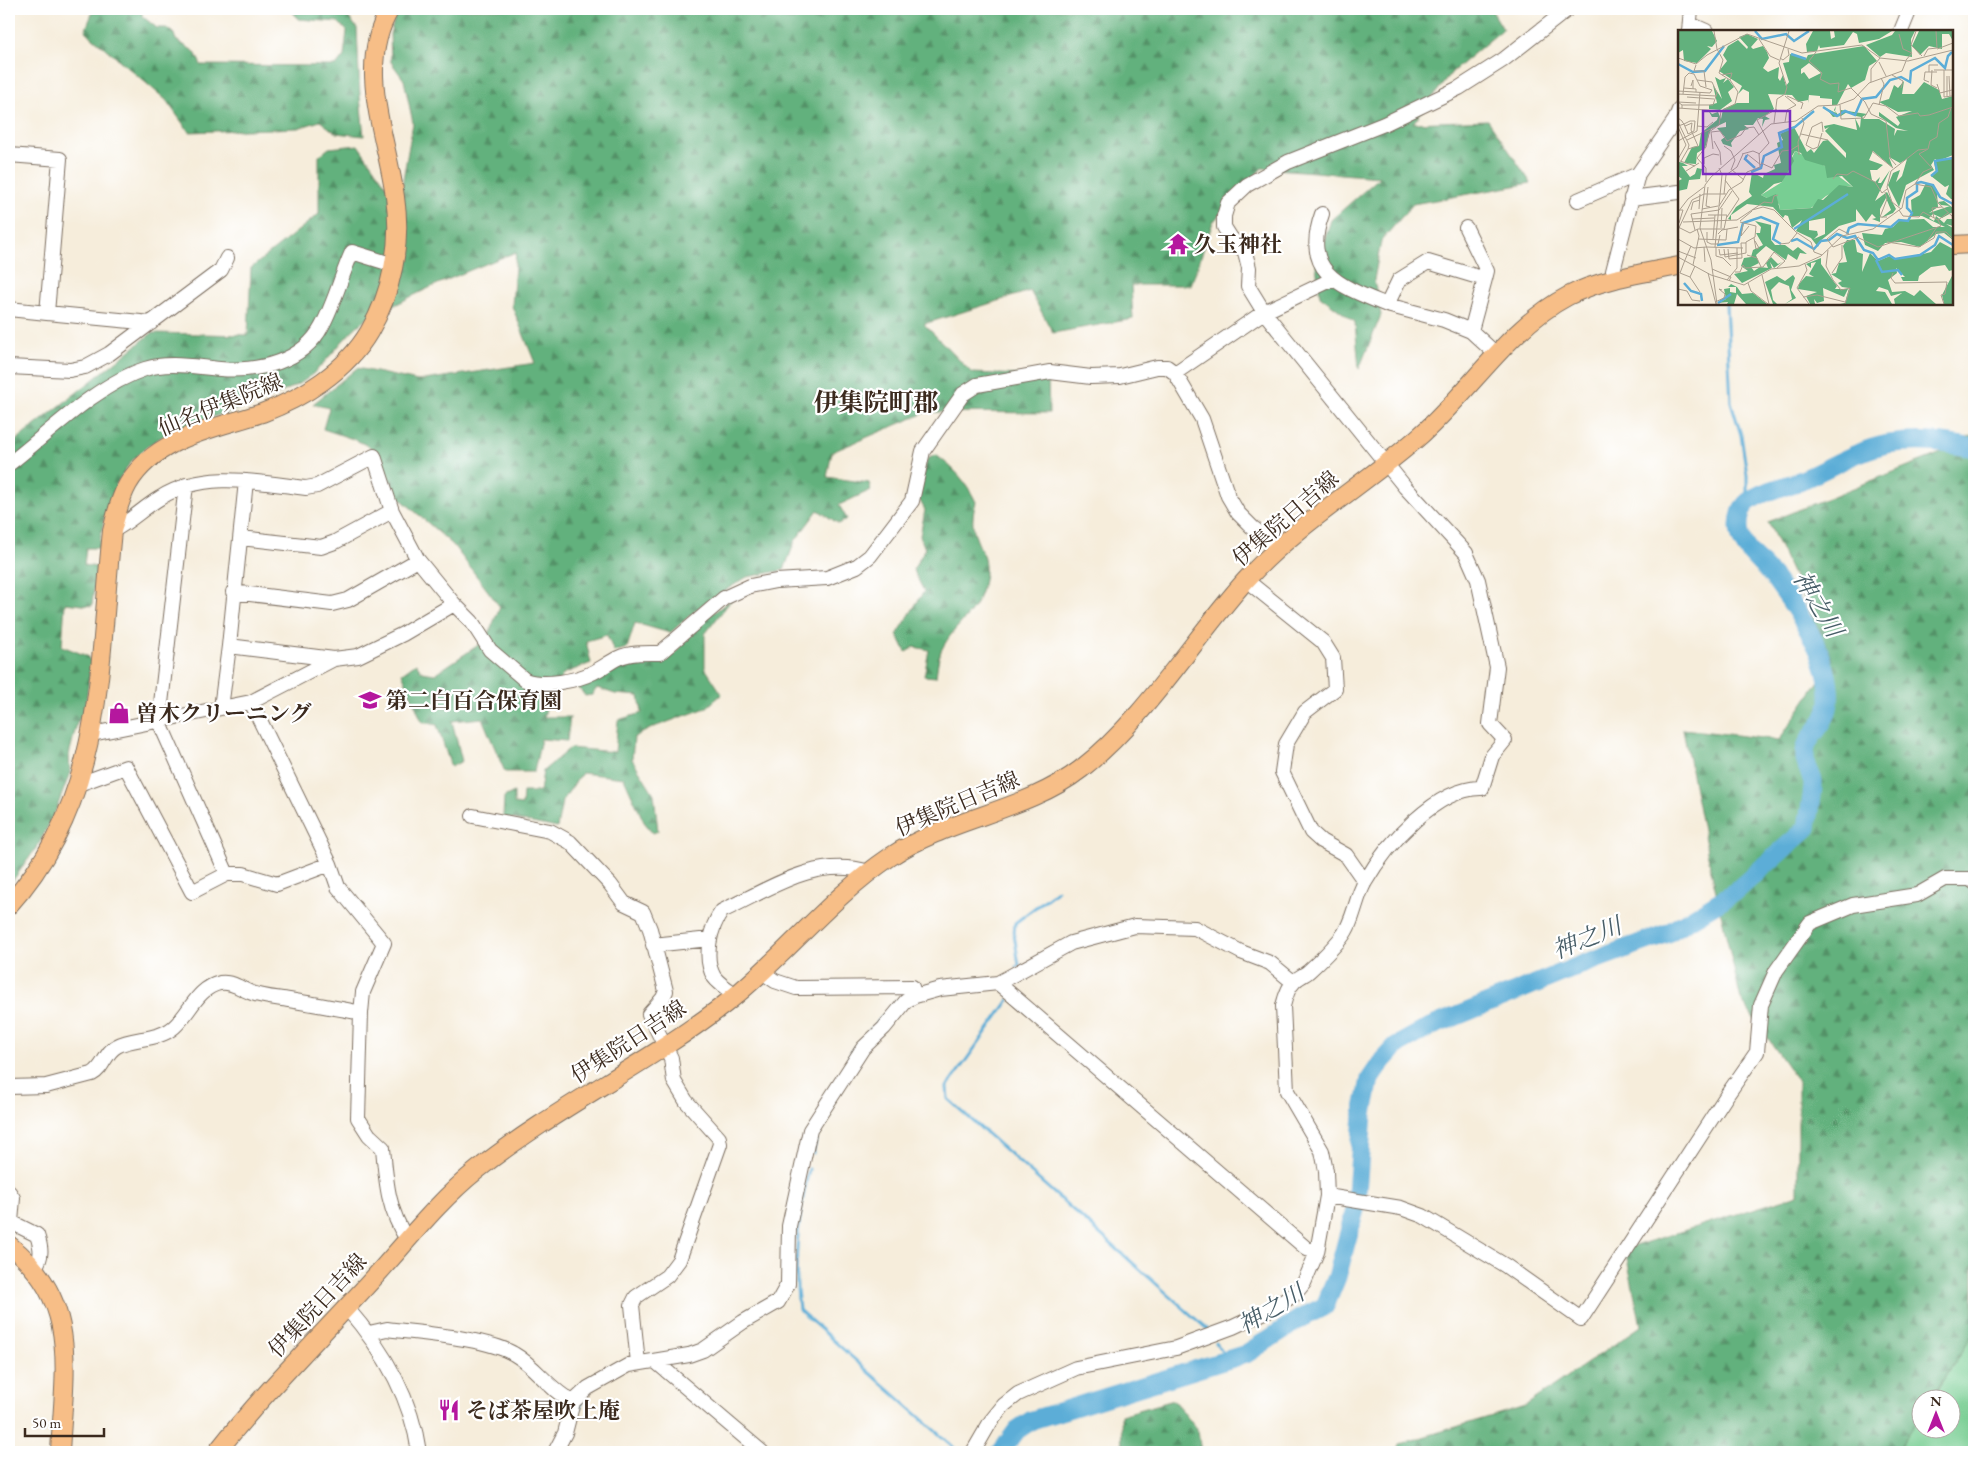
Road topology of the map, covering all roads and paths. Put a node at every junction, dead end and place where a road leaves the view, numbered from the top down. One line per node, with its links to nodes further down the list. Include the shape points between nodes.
1 (1568, 9): 25 (street, via 1503,60 1460,88 1384,124 1288,162 1247,184 1228,203 1224,227 1245,252 1250,268 1248,286)
2 (1691, 9): 5 (street)
3 (1910, 9): 6 (street)
4 (385, 10): 18 (main road, 仙名伊集院線, via 376,47 374,79 378,116 395,197)
5 (1690, 28)
6 (1902, 30)
7 (1678, 112): 9 (street)
8 (9, 155): 26 (street, via 60,159)
9 (1638, 174): 11 (street); 12 (street)
10 (1678, 192): 11 (street)
11 (1631, 198): 22 (street, via 1613,271)
12 (1578, 200)
13 (1322, 214): 20 (street, via 1315,243 1318,262)
14 (1466, 228): 21 (street, via 1487,271)
15 (1974, 244): 16 (main road)
16 (1953, 245)
17 (227, 258): 27 (street, via 221,270)
18 (394, 265): 32 (street, via 352,252 322,328 301,350 281,362 260,369 169,364 145,369 94,396); 37 (main road, 仙名伊集院線, via 382,306 369,333 336,371 281,405 194,434 162,450 128,484)
19 (1678, 266): 22 (main road, 伊集院日吉線)
20 (1333, 279): 23 (street); 25 (street)
21 (1485, 279): 23 (street, via 1428,262 1400,280); 28 (street)
22 (1614, 281): 29 (main road, 伊集院日吉線, via 1582,289 1566,297 1544,312)
23 (1387, 304): 28 (street)
24 (9, 309): 26 (street)
25 (1264, 312): 31 (street); 33 (street)
26 (47, 313): 27 (street)
27 (151, 323): 30 (street, via 85,367 70,370)
28 (1471, 331): 29 (street)
29 (1497, 355): 33 (main road, 伊集院日吉線, via 1448,410)
30 (9, 368)
31 (1175, 373): 39 (street, via 1202,419 1228,496 1253,528); 43 (street, via 1167,367 1120,376 1091,377 1050,372 977,385 963,394 923,451 912,501 870,556 857,566 827,578 750,586 724,598 660,653 634,653 618,658 593,673 568,680 532,683 490,650 472,622)
32 (9, 464)
33 (1387, 464): 39 (main road, 伊集院日吉線, via 1312,518); 55 (street, via 1466,553 1474,571 1497,667 1490,724 1505,740 1492,756 1482,788 1470,788 1437,803 1387,849)
34 (246, 480): 35 (street, via 216,479); 36 (street, via 306,488 317,486 374,456); 38 (street)
35 (186, 485): 37 (street, via 160,498); 48 (street)
36 (392, 511): 38 (street, via 321,547); 40 (street)
37 (112, 531): 49 (main road, 仙名伊集院線, via 102,661)
38 (241, 538): 42 (street)
39 (1279, 547): 41 (main road, 伊集院日吉線)
40 (418, 560): 42 (street, via 348,600 332,604); 43 (street)
41 (1246, 580): 53 (main road, 伊集院日吉線, via 1141,709 1078,772 1028,797 918,840); 55 (street, via 1323,642 1333,658 1335,689 1305,712 1286,744 1282,772 1311,832 1346,855)
42 (233, 592): 44 (street)
43 (454, 604): 45 (street, via 358,656)
44 (229, 646): 45 (street); 47 (street)
45 (334, 660): 46 (street)
46 (251, 702): 47 (street); 52 (street)
47 (221, 708): 48 (street)
48 (159, 721): 49 (street); 54 (street)
49 (92, 734): 50 (main road, 仙名伊集院線)
50 (79, 784): 54 (street, via 126,767 192,892); 57 (main road, 仙名伊集院線, via 59,833)
51 (473, 816): 59 (street, via 550,831 570,842 624,903 643,912)
52 (330, 864): 54 (street, via 277,884 243,874); 65 (street, via 338,887 384,942 366,982)
53 (869, 872): 58 (street, via 856,868 803,872 722,912); 60 (main road, 伊集院日吉線)
54 (227, 874)
55 (1365, 882): 61 (street, via 1342,937 1309,971)
56 (1974, 882): 69 (street, via 1970,879 1945,879 1917,895 1853,905 1810,923 1776,971 1761,1005 1757,1052 1581,1319 1506,1266 1423,1216 1401,1208)
57 (9, 905)
58 (710, 939): 59 (street); 64 (street, via 715,978)
59 (653, 945): 66 (street, via 666,991 664,998 649,1014)
60 (762, 972): 63 (street, via 775,981 796,988 912,987); 64 (main road, 伊集院日吉線)
61 (1293, 982): 62 (street, via 1270,963 1195,928 1135,926 1071,942); 69 (street, via 1283,1006 1285,1080 1292,1103 1322,1151)
62 (998, 983): 63 (street); 72 (street, via 1308,1249)
63 (914, 993): 76 (street, via 863,1048 810,1130 789,1226 788,1284 784,1294 772,1307 743,1322 703,1350)
64 (736, 995): 66 (main road, 伊集院日吉線)
65 (360, 1013): 67 (street, via 254,994 231,983 212,985 201,993 174,1027 165,1033 117,1046 98,1071 46,1086); 70 (street, via 358,1118 383,1148 392,1212)
66 (666, 1046): 70 (main road, 伊集院日吉線, via 489,1161); 77 (street, via 674,1081 720,1144 679,1260 667,1276 636,1297 632,1305)
67 (9, 1087)
68 (9, 1192): 73 (street, via 13,1198 11,1222 37,1235 41,1245 40,1260)
69 (1331, 1197): 72 (street)
70 (407, 1239): 74 (main road, 伊集院日吉線)
71 (9, 1244): 73 (main road)
72 (1317, 1252): 84 (street, via 1304,1282 1294,1295 1265,1312 1176,1348 1076,1368 1018,1394 991,1421)
73 (34, 1268): 79 (main road, via 52,1294 62,1322 66,1351)
74 (346, 1307): 75 (street); 80 (main road, 伊集院日吉線, via 256,1403)
75 (369, 1332): 78 (street, via 386,1329 502,1348 525,1361 553,1390); 81 (street, via 402,1391)
76 (656, 1362): 77 (street); 83 (street)
77 (638, 1363): 78 (street, via 588,1388)
78 (573, 1402): 82 (street, via 565,1433)
79 (60, 1452)
80 (218, 1452)
81 (419, 1452)
82 (555, 1452)
83 (762, 1452)
84 (973, 1452)

